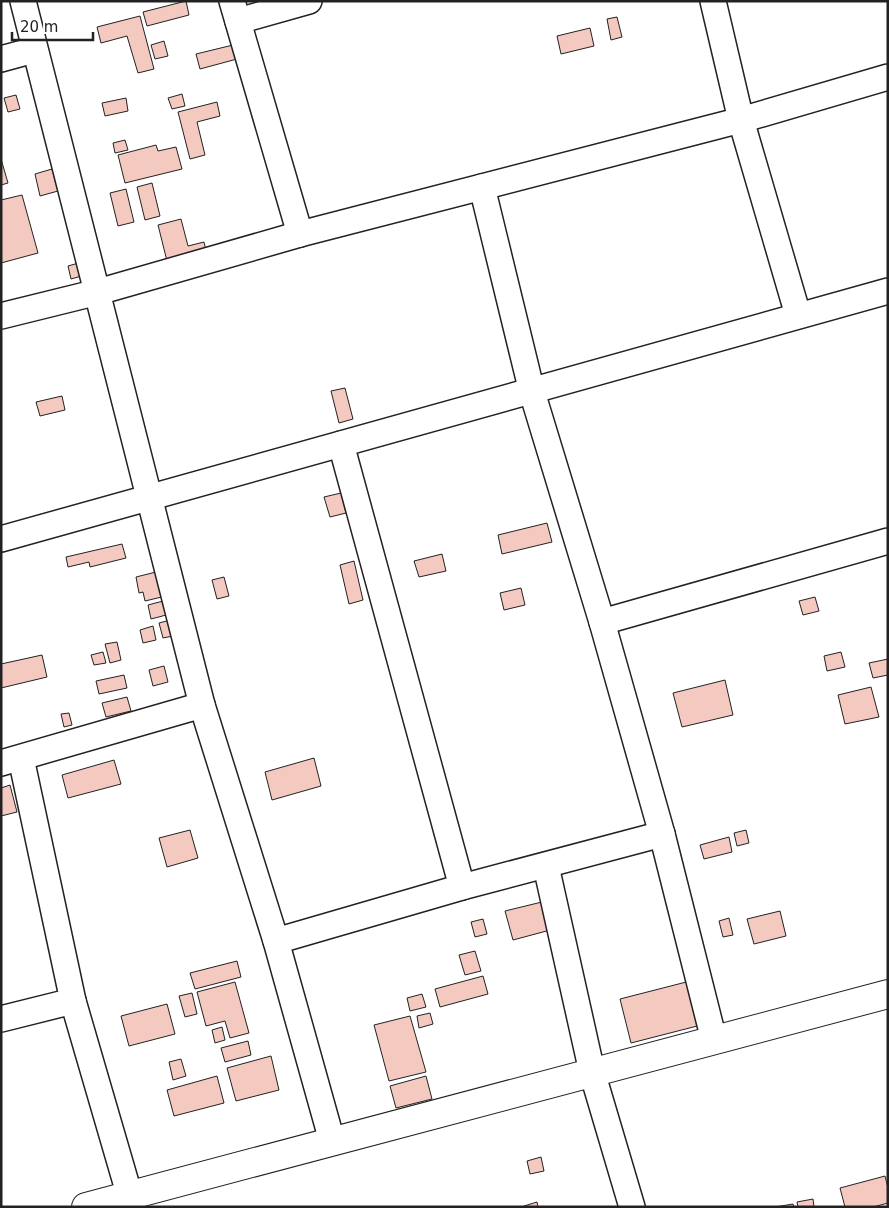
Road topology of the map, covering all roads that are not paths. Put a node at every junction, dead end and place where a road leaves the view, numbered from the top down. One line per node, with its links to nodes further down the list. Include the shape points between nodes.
1 (23, 1): 5 (street)
2 (309, 1): 4 (street)
3 (713, 1): 8 (street)
4 (235, 11): 10 (street)
5 (34, 50): 6 (street); 12 (street)
6 (1, 59)
7 (888, 76): 8 (street)
8 (741, 120): 9 (street); 13 (street)
9 (482, 187): 10 (street); 15 (street)
10 (300, 234): 12 (street)
11 (888, 291): 13 (street)
12 (98, 292): 14 (street); 17 (street)
13 (798, 315): 15 (street)
14 (1, 316)
15 (532, 392): 16 (street); 20 (street)
16 (341, 444): 17 (street); 25 (street)
17 (148, 496): 18 (street); 21 (street)
18 (1, 539)
19 (888, 540): 20 (street)
20 (602, 622): 23 (street)
21 (202, 705): 22 (street); 26 (street)
22 (11, 761): 28 (street)
23 (662, 834): 24 (street); 30 (street)
24 (546, 866): 25 (street); 31 (street)
25 (462, 888): 26 (street)
26 (276, 941): 32 (street)
27 (888, 994): 30 (street)
28 (73, 1001): 29 (street); 33 (street)
29 (1, 1019)
30 (714, 1040): 31 (street)
31 (592, 1072): 32 (street); 35 (street)
32 (332, 1141): 33 (street)
33 (132, 1201): 34 (street)
34 (86, 1207)
35 (632, 1207)

